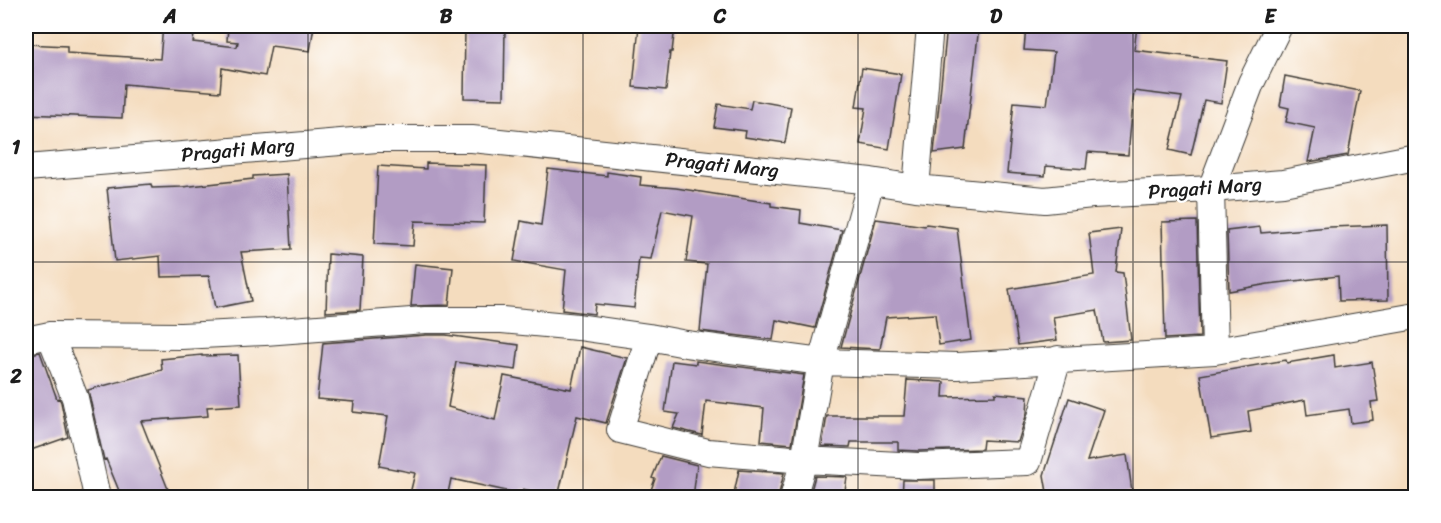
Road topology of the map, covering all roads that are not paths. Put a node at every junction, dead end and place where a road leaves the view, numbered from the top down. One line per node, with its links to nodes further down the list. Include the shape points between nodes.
1 (930, 26): 6 (street)
2 (1280, 26): 7 (street, via 1251,83)
3 (1416, 157): 7 (street, Pragati Marg, via 1283,183)
4 (26, 168): 5 (street, Pragati Marg, via 377,139 472,139)
5 (871, 181): 6 (street, Pragati Marg); 14 (street)
6 (916, 188): 7 (street, Pragati Marg, via 1045,200)
7 (1211, 189): 12 (street)
8 (1416, 316): 12 (street)
9 (50, 335): 10 (street, via 181,336 425,320 502,320); 11 (street); 16 (street, via 75,398 96,492)
10 (649, 337): 14 (street); 15 (street, via 620,430 708,452)
11 (26, 340)
12 (1215, 351): 13 (street)
13 (1058, 359): 14 (street, via 957,366); 15 (street, via 1028,462 918,466)
14 (821, 362): 15 (street)
15 (804, 460): 17 (street)
16 (93, 498)
17 (793, 498)

